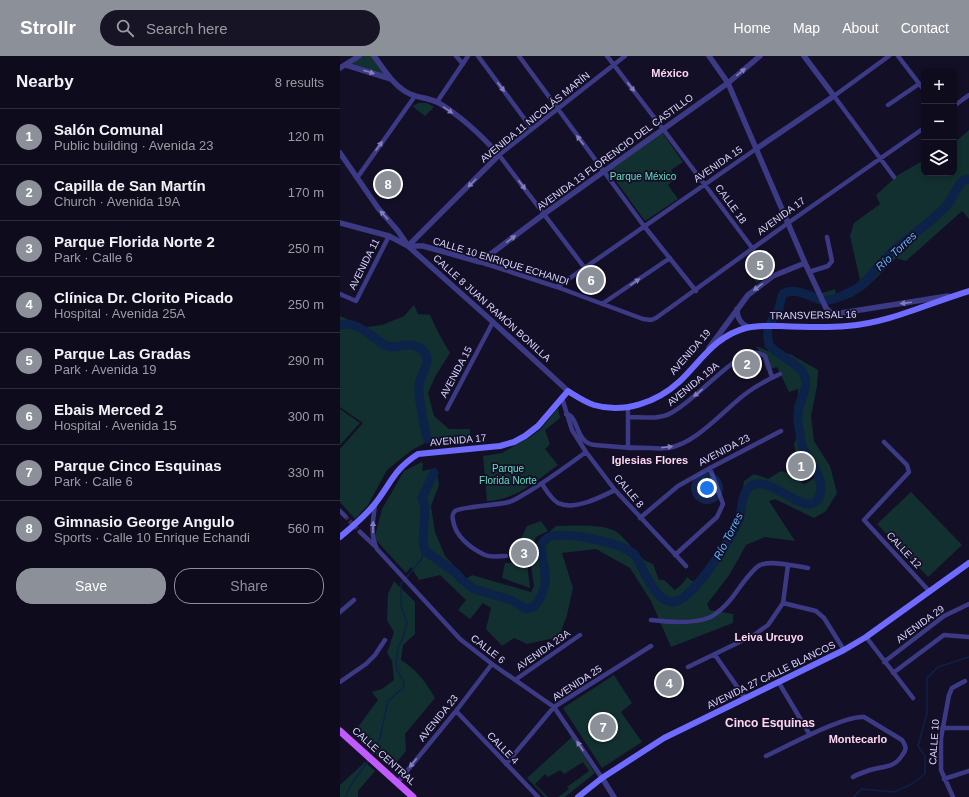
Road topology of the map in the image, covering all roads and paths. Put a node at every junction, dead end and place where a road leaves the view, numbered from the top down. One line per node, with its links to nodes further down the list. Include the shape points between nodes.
1 (359, 56): 15 (street)
2 (374, 56): 18 (street)
3 (456, 56): 14 (street)
4 (468, 56): 14 (street)
5 (478, 56): 29 (street, one-way to 29)
6 (519, 56): 28 (street)
7 (607, 56): 16 (street, CALLE 18)
8 (625, 56): 16 (street, AVENIDA 11 NICOLÁS MARÍN)
9 (709, 56): 19 (street)
10 (760, 56): 19 (street, AVENIDA 13 FLORENCIO DEL CASTILLO, one-way to 10)
11 (804, 56): 24 (street)
12 (889, 56): 24 (street, AVENIDA 15)
13 (898, 56): 20 (street)
14 (463, 64): 25 (street)
15 (346, 65): 17 (street); 18 (street, one-way to 18)
16 (614, 65): 28 (street, AVENIDA 11 NICOLÁS MARÍN); 30 (street, CALLE 18, one-way to 30)
17 (340, 68)
18 (392, 79): 23 (street)
19 (728, 83): 30 (street, AVENIDA 13 FLORENCIO DEL CASTILLO); 32 (street)
20 (919, 84): 21 (street); 27 (street)
21 (921, 86)
22 (969, 95): 26 (street)
23 (414, 96): 25 (street); 38 (street, one-way to 23)
24 (834, 96): 32 (street, AVENIDA 15); 35 (street)
25 (437, 102): 34 (street, one-way to 34, via 469,125)
26 (957, 104)
27 (888, 105)
28 (557, 109): 29 (street, AVENIDA 11 NICOLÁS MARÍN); 36 (street, one-way to 28)
29 (532, 129): 34 (street, AVENIDA 11 NICOLÁS MARÍN)
30 (663, 129): 36 (street, AVENIDA 13 FLORENCIO DEL CASTILLO); 39 (street, CALLE 18)
31 (921, 130): 35 (street, AVENIDA 17)
32 (756, 149): 39 (street, AVENIDA 15); 42 (street)
33 (340, 153): 38 (street)
34 (499, 155): 40 (street, one-way to 40); 46 (street, AVENIDA 11 NICOLÁS MARÍN, one-way to 46)
35 (880, 158): 37 (street); 42 (street, AVENIDA 17)
36 (604, 171): 40 (street, AVENIDA 13 FLORENCIO DEL CASTILLO); 43 (street)
37 (894, 177)
38 (357, 178): 46 (street, one-way to 38)
39 (705, 184): 43 (street, AVENIDA 15); 47 (street, CALLE 18)
40 (544, 214): 49 (street, AVENIDA 13 FLORENCIO DEL CASTILLO, one-way to 40); 51 (street)
41 (340, 223): 44 (street, CALLE 8 JUAN RAMÓN BONILLA)
42 (788, 223): 47 (street, AVENIDA 17); 50 (street)
43 (644, 226): 48 (street); 51 (street, AVENIDA 15)
44 (389, 236): 46 (street, CALLE 8 JUAN RAMÓN BONILLA); 56 (street, AVENIDA 11, via 356,301)
45 (827, 237): 52 (street, via 831,263)
46 (408, 246): 49 (street, CALLE 10 ENRIQUE ECHANDI, via 423,246); 61 (street, CALLE 8 JUAN RAMÓN BONILLA)
47 (753, 249): 54 (street, AVENIDA 17)
48 (670, 258): 54 (street); 58 (street, one-way to 48)
49 (480, 262): 53 (street, CALLE 10 ENRIQUE ECHANDI)
50 (805, 263): 52 (street); 59 (street, AVENIDA 19, one-way to 59, via 773,276 748,295)
51 (584, 267): 53 (street, AVENIDA 15)
52 (809, 272): 57 (street, one-way to 52, via 837,314 831,313 823,304)
53 (557, 287): 58 (street, CALLE 10 ENRIQUE ECHANDI)
54 (696, 291): 60 (street, AVENIDA 17)
55 (969, 292): 57 (main road, TRANSVERSAL 16)
56 (340, 294)
57 (958, 294): 62 (main road, TRANSVERSAL 16, via 860,324 824,327)
58 (602, 304): 60 (street, CALLE 10 ENRIQUE ECHANDI)
59 (737, 309): 62 (street, via 739,320); 63 (street, AVENIDA 19)
60 (651, 320)
61 (493, 322): 66 (street, CALLE 8 JUAN RAMÓN BONILLA); 69 (street, AVENIDA 15)
62 (748, 327): 63 (main road, TRANSVERSAL 16, via 730,334)
63 (708, 350): 68 (main road, AVENIDA 19, via 665,392)
64 (780, 374): 65 (street)
65 (772, 377): 71 (street, AVENIDA 19A, one-way to 71, via 765,356 755,352 738,361 671,414 660,417); 74 (street, one-way to 65, via 668,448 682,444 747,392)
66 (568, 391): 67 (main road, AVENIDA 17); 68 (main road, CALLE 8 JUAN RAMÓN BONILLA, via 594,405)
67 (562, 398): 70 (street, CALLE 8); 79 (main road, AVENIDA 17, via 538,426 514,442 494,447 418,454 396,472)
68 (628, 407): 71 (street)
69 (446, 409)
70 (566, 414): 74 (street, via 572,417 586,442 592,445); 75 (street, CALLE 8, via 572,430)
71 (628, 417): 74 (street)
72 (781, 431): 76 (street, AVENIDA 23)
73 (884, 442): 92 (street, CALLE 12, via 907,465 909,472 864,520)
74 (628, 448)
75 (586, 452): 77 (street); 78 (street, CALLE 8)
76 (710, 468): 82 (street, AVENIDA 23, via 678,486); 86 (street, via 722,504 717,517)
77 (542, 484): 78 (street, via 548,493 566,506 577,505); 87 (street, via 510,502 455,511 452,517 456,531 469,545 484,555)
78 (615, 490): 82 (street, CALLE 8)
79 (375, 505): 84 (main road, AVENIDA 17); 85 (street, one-way to 79, via 373,540)
80 (340, 511): 81 (street)
81 (345, 516)
82 (640, 518): 86 (street, CALLE 8)
83 (360, 532): 85 (street, CALLE 6)
84 (340, 537)
85 (377, 549): 106 (street, CALLE 6, via 452,631)
86 (675, 554): 90 (street, CALLE 8)
87 (506, 556)
88 (969, 563): 92 (main road, AVENIDA 27 CALLE BLANCOS)
89 (788, 565): 91 (street); 94 (street); 97 (street, via 760,565 729,602 713,616 676,623)
90 (686, 566)
91 (808, 568)
92 (930, 592): 99 (main road, AVENIDA 27 CALLE BLANCOS)
93 (354, 600): 96 (street)
94 (783, 603): 103 (street, via 816,611 824,618); 104 (street, via 768,625)
95 (969, 604): 105 (street, AVENIDA 29, via 944,616)
96 (340, 612)
97 (651, 620)
98 (580, 635): 109 (street, AVENIDA 23A)
99 (866, 637): 103 (main road, AVENIDA 27 CALLE BLANCOS); 105 (street)
100 (969, 637): 108 (street, via 944,634)
101 (385, 640): 111 (street, via 366,664)
102 (651, 646): 115 (street, AVENIDA 25)
103 (844, 650): 112 (main road, AVENIDA 27 CALLE BLANCOS)
104 (715, 655): 107 (street); 113 (street)
105 (884, 662): 108 (street)
106 (492, 664): 109 (street, CALLE 6); 116 (street, AVENIDA 23)
107 (688, 667)
108 (893, 673): 114 (street)
109 (515, 680): 115 (street, CALLE 6)
110 (965, 681): 117 (street, CALLE 10, via 952,688)
111 (340, 682)
112 (779, 683): 113 (main road, AVENIDA 27 CALLE BLANCOS); 120 (street)
113 (745, 698): 125 (main road, AVENIDA 27 CALLE BLANCOS, via 664,738)
114 (913, 698)
115 (554, 707): 122 (street, AVENIDA 25); 125 (street, CALLE 6, one-way to 115)
116 (456, 711): 122 (street, CALLE 4); 127 (street, AVENIDA 23, one-way to 127)
117 (942, 728): 118 (street); 126 (street, CALLE 10, via 940,760)
118 (969, 728)
119 (340, 731): 127 (main road, CALLE CENTRAL)
120 (810, 735): 121 (street); 124 (street, via 857,716 864,717 906,745 906,750 895,764)
121 (766, 756)
122 (506, 764): 130 (street, CALLE 4)
123 (969, 771): 126 (street)
124 (853, 777)
125 (602, 778): 131 (main road, AVENIDA 27 CALLE BLANCOS); 132 (street, CALLE 6)
126 (944, 779): 133 (street, CALLE 10)
127 (398, 782): 128 (main road, CALLE CENTRAL)
128 (405, 794): 129 (main road, CALLE CENTRAL)
129 (414, 797)
130 (538, 797)
131 (578, 797)
132 (614, 797)
133 (953, 797)

